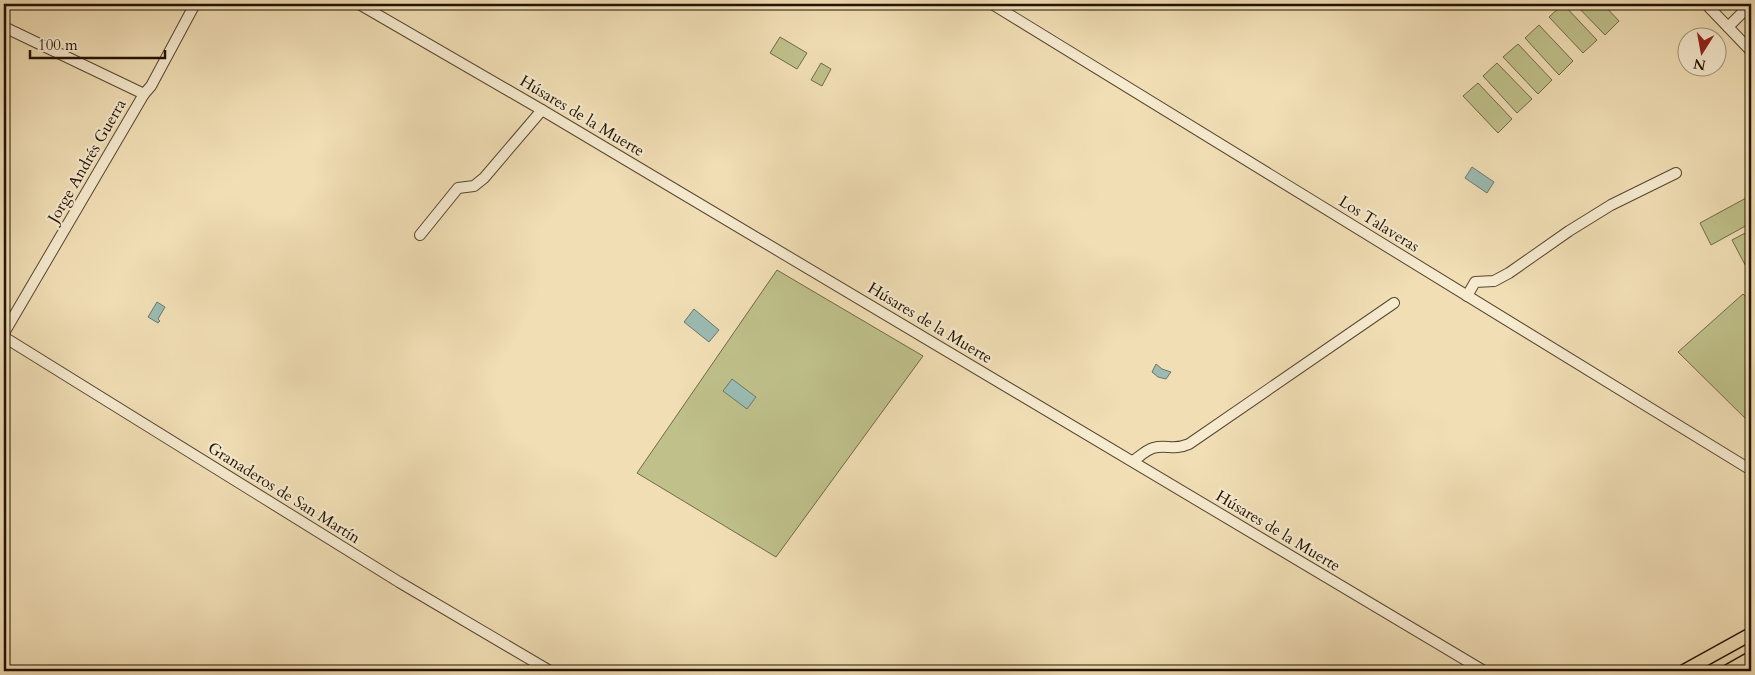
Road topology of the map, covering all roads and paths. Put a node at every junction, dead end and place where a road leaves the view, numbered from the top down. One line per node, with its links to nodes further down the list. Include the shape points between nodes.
1 (195, 4): 9 (street, Jorge Andrés Guerra)
2 (359, 4): 10 (street, Húsares de la Muerte)
3 (992, 4): 13 (street, Los Talaveras)
4 (1706, 4): 7 (street)
5 (1751, 4): 7 (street)
6 (4, 27): 9 (street)
7 (1728, 27): 8 (street)
8 (1751, 51)
9 (144, 94): 15 (street, Jorge Andrés Guerra)
10 (542, 110): 12 (street, via 484,178 474,186 458,188); 17 (street, Húsares de la Muerte)
11 (1676, 173): 13 (street, via 1612,205 1509,273 1494,281 1475,282)
12 (420, 235)
13 (1467, 296): 18 (street, Los Talaveras)
14 (1394, 302): 17 (street, via 1189,444 1179,448 1151,448)
15 (4, 333)
16 (4, 337): 21 (street, Granaderos de San Martín, via 399,582)
17 (1133, 461): 22 (street, Húsares de la Muerte)
18 (1751, 470)
19 (1751, 634): 23 (main road)
20 (1751, 658): 24 (main road)
21 (550, 671)
22 (1484, 671)
23 (1684, 671)
24 (1728, 671)

